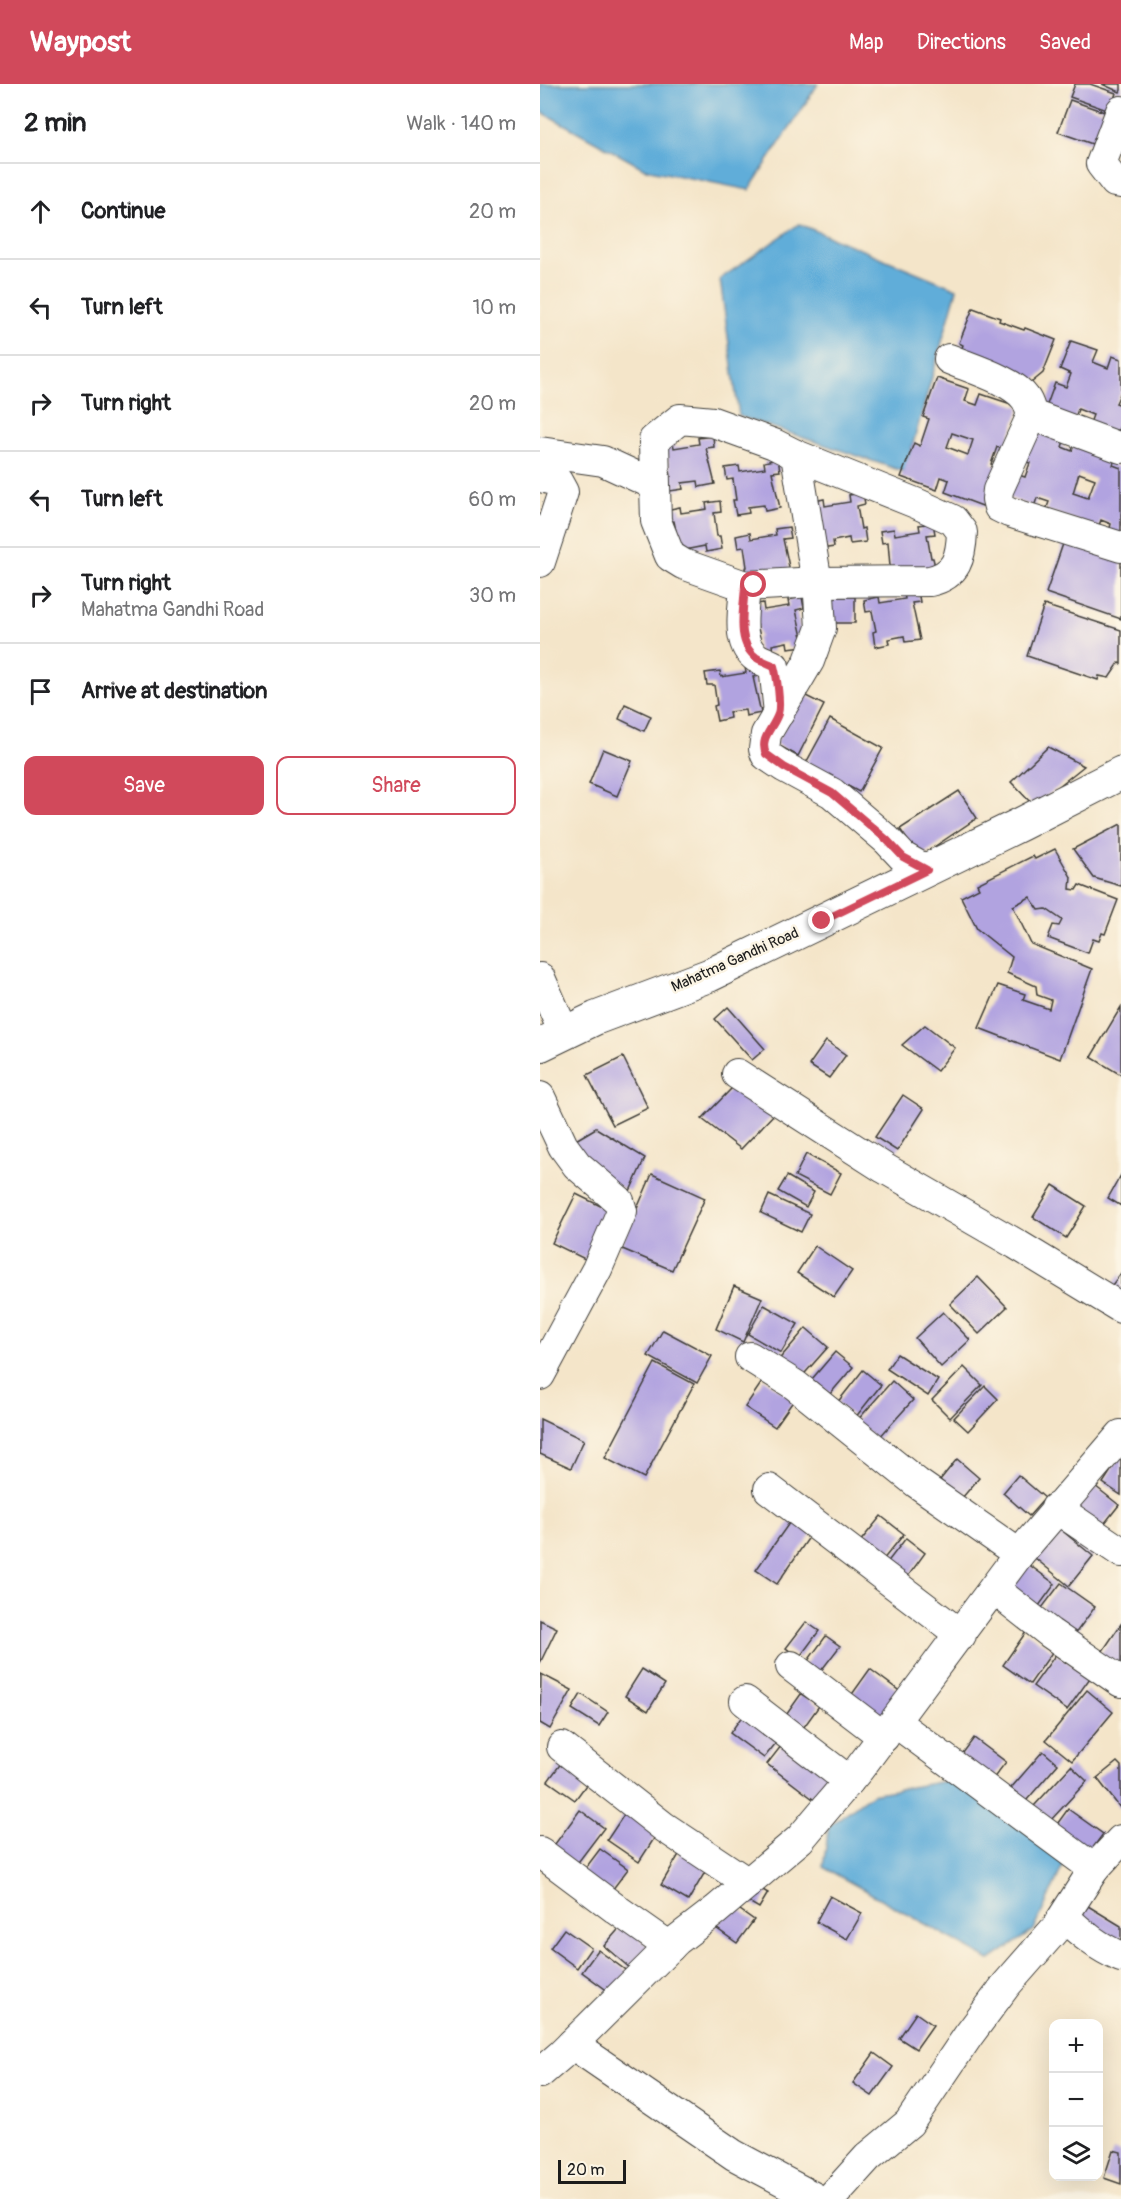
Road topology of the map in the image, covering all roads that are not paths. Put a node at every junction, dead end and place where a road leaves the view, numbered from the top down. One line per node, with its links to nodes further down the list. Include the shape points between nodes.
1 (1121, 111): 2 (street, via 1101,164 1115,182)
2 (1121, 183)
3 (949, 359): 4 (street, via 1020,392)
4 (1032, 415): 5 (street); 10 (street, via 998,490 999,507)
5 (1121, 448)
6 (540, 452): 9 (street, via 603,461)
7 (796, 455): 9 (street, via 713,422 680,420 654,440); 12 (street); 12 (street, via 953,520 962,532 959,556 944,578)
8 (540, 477): 11 (street, via 557,481 563,492)
9 (655, 485): 13 (street, via 656,521 670,556)
10 (1121, 547)
11 (540, 562)
12 (816, 582): 13 (street); 14 (street, via 821,628 809,661)
13 (745, 586): 14 (street, via 745,646 774,666)
14 (779, 713): 16 (street, via 764,743 766,754 832,793 903,857)
15 (1121, 773): 16 (main road, Mahatma Gandhi Road)
16 (927, 870): 18 (main road, Mahatma Gandhi Road, via 710,975)
17 (540, 978): 18 (street)
18 (552, 1039)
19 (736, 1074): 21 (street, via 884,1168)
20 (540, 1097): 23 (street, via 563,1146 577,1165 619,1201 622,1211 597,1269)
21 (1121, 1308)
22 (750, 1358): 28 (street, via 795,1385 917,1483)
23 (540, 1375)
24 (1121, 1435): 26 (street)
25 (768, 1489): 30 (street)
26 (1056, 1508): 27 (street); 28 (street)
27 (1121, 1552)
28 (1019, 1554): 29 (street)
29 (994, 1589): 30 (street); 32 (street)
30 (960, 1635): 34 (street)
31 (791, 1666): 34 (street)
32 (1121, 1682)
33 (745, 1701): 36 (street)
34 (889, 1729): 36 (street); 39 (street)
35 (562, 1747): 40 (street, via 664,1827)
36 (849, 1781): 40 (street, via 800,1839)
37 (1121, 1840): 39 (street)
38 (540, 1851): 42 (street)
39 (1094, 1869): 41 (street)
40 (748, 1883): 42 (street)
41 (1064, 1917): 43 (street, via 1102,1949); 47 (street, via 968,2036 909,2123 868,2157)
42 (670, 1947): 44 (street)
43 (1121, 1957)
44 (572, 2044): 45 (street); 46 (street, via 734,2155)
45 (540, 2073)
46 (817, 2199)
47 (830, 2199)

